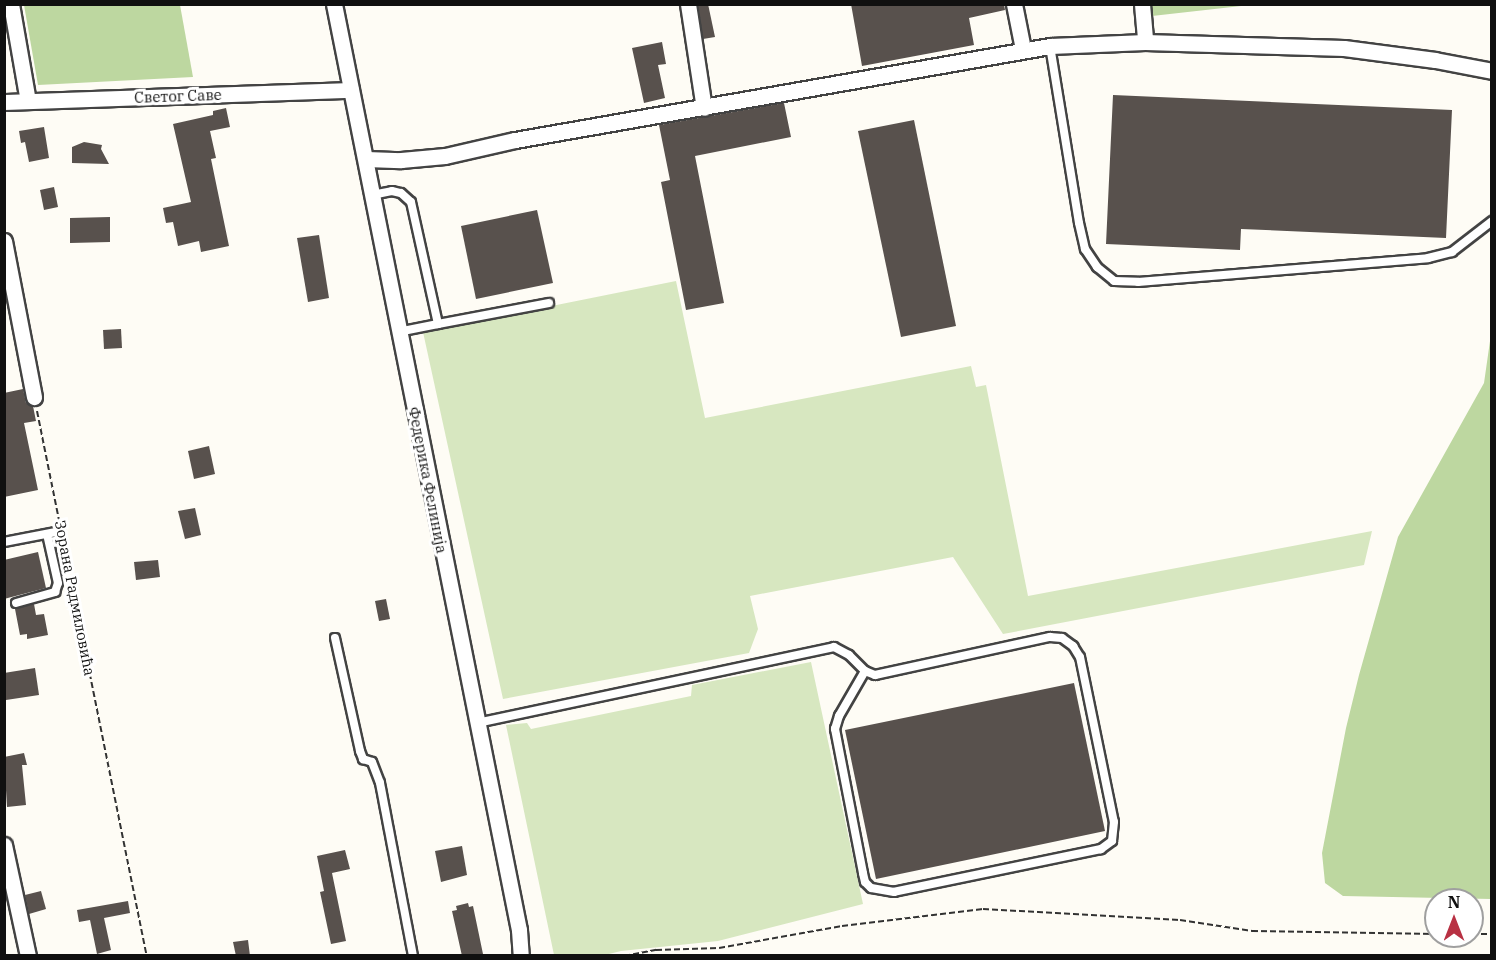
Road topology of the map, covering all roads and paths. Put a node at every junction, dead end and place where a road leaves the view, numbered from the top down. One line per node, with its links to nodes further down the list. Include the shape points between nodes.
1 (11, 4): 11 (street)
2 (334, 4): 10 (street, Федерика Фелинија)
3 (688, 4): 13 (street)
4 (1014, 4): 8 (street)
5 (1142, 4): 6 (street)
6 (1145, 42): 7 (street); 9 (street, via 1344,48)
7 (1050, 46): 8 (street); 16 (lane, via 1085,249 1097,267 1114,281 1428,258 1452,252)
8 (1023, 49): 13 (street)
9 (1491, 71)
10 (351, 90): 11 (street, Светог Саве); 14 (street, Федерика Фелинија)
11 (28, 101): 12 (street, Светог Саве)
12 (4, 102)
13 (704, 108): 14 (street, via 445,156)
14 (366, 159): 15 (street, Федерика Фелинија)
15 (372, 195): 19 (lane, via 392,191 411,202); 20 (street, Федерика Фелинија)
16 (1491, 221)
17 (4, 241): 21 (street)
18 (549, 303): 19 (lane)
19 (438, 324): 20 (lane)
20 (398, 332): 28 (street, Федерика Фелинија)
21 (34, 397): 22 (path, Зорана Радмиловића)
22 (61, 531): 23 (lane); 32 (path, Зорана Радмиловића)
23 (47, 534): 24 (lane); 25 (lane, via 57,588 50,595)
24 (4, 542)
25 (16, 603)
26 (335, 638): 33 (lane, via 360,751 363,759 372,762 380,783)
27 (865, 671): 27 (lane, via 874,675 890,673 1050,637 1062,638 1074,646 1080,657 1114,822 1112,841 1101,849 906,890 887,893 871,888 865,882 835,729); 28 (lane, via 834,647)
28 (477, 723): 34 (street, Федерика Фелинија)
29 (4, 845): 31 (street)
30 (1424, 933): 35 (path, via 1252,931 1180,920 983,909 842,926 719,948 656,950)
31 (28, 956)
32 (147, 956)
33 (412, 956)
34 (521, 956)
35 (624, 956)

